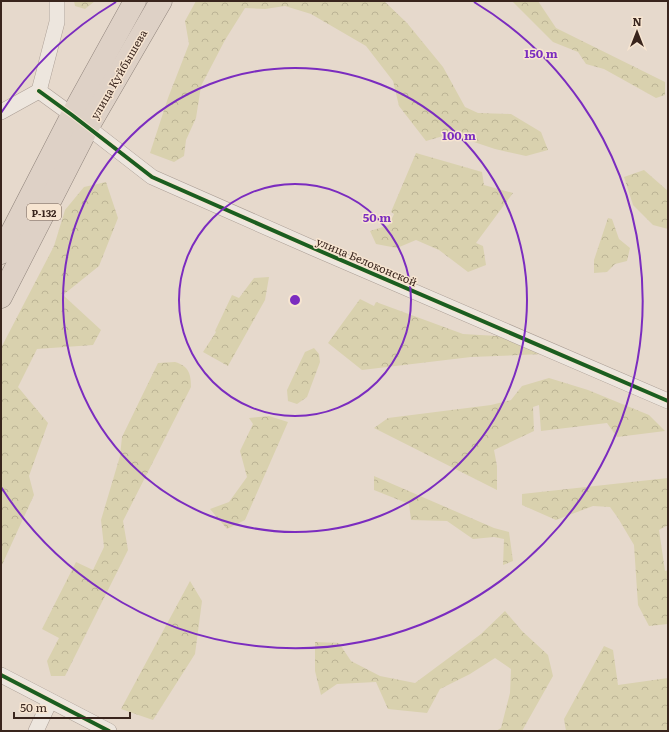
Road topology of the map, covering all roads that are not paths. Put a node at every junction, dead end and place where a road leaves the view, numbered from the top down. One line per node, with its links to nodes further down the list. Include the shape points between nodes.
1 (58, 1): 4 (street, via 57,22)
2 (135, 1): 6 (highway, улица Куйбышева / Р-132)
3 (161, 1): 6 (highway, улица Куйбышева / Р-132)
4 (38, 91): 5 (street); 6 (street, улица Белоконской)
5 (1, 112)
6 (80, 121): 7 (highway, Р-132); 8 (highway, улица Куйбышева / Р-132); 9 (street, улица Белоконской, via 152,177)
7 (1, 253)
8 (1, 297)
9 (668, 401)
10 (1, 675): 11 (street)
11 (50, 701): 12 (street); 13 (street)
12 (36, 731)
13 (109, 731)

